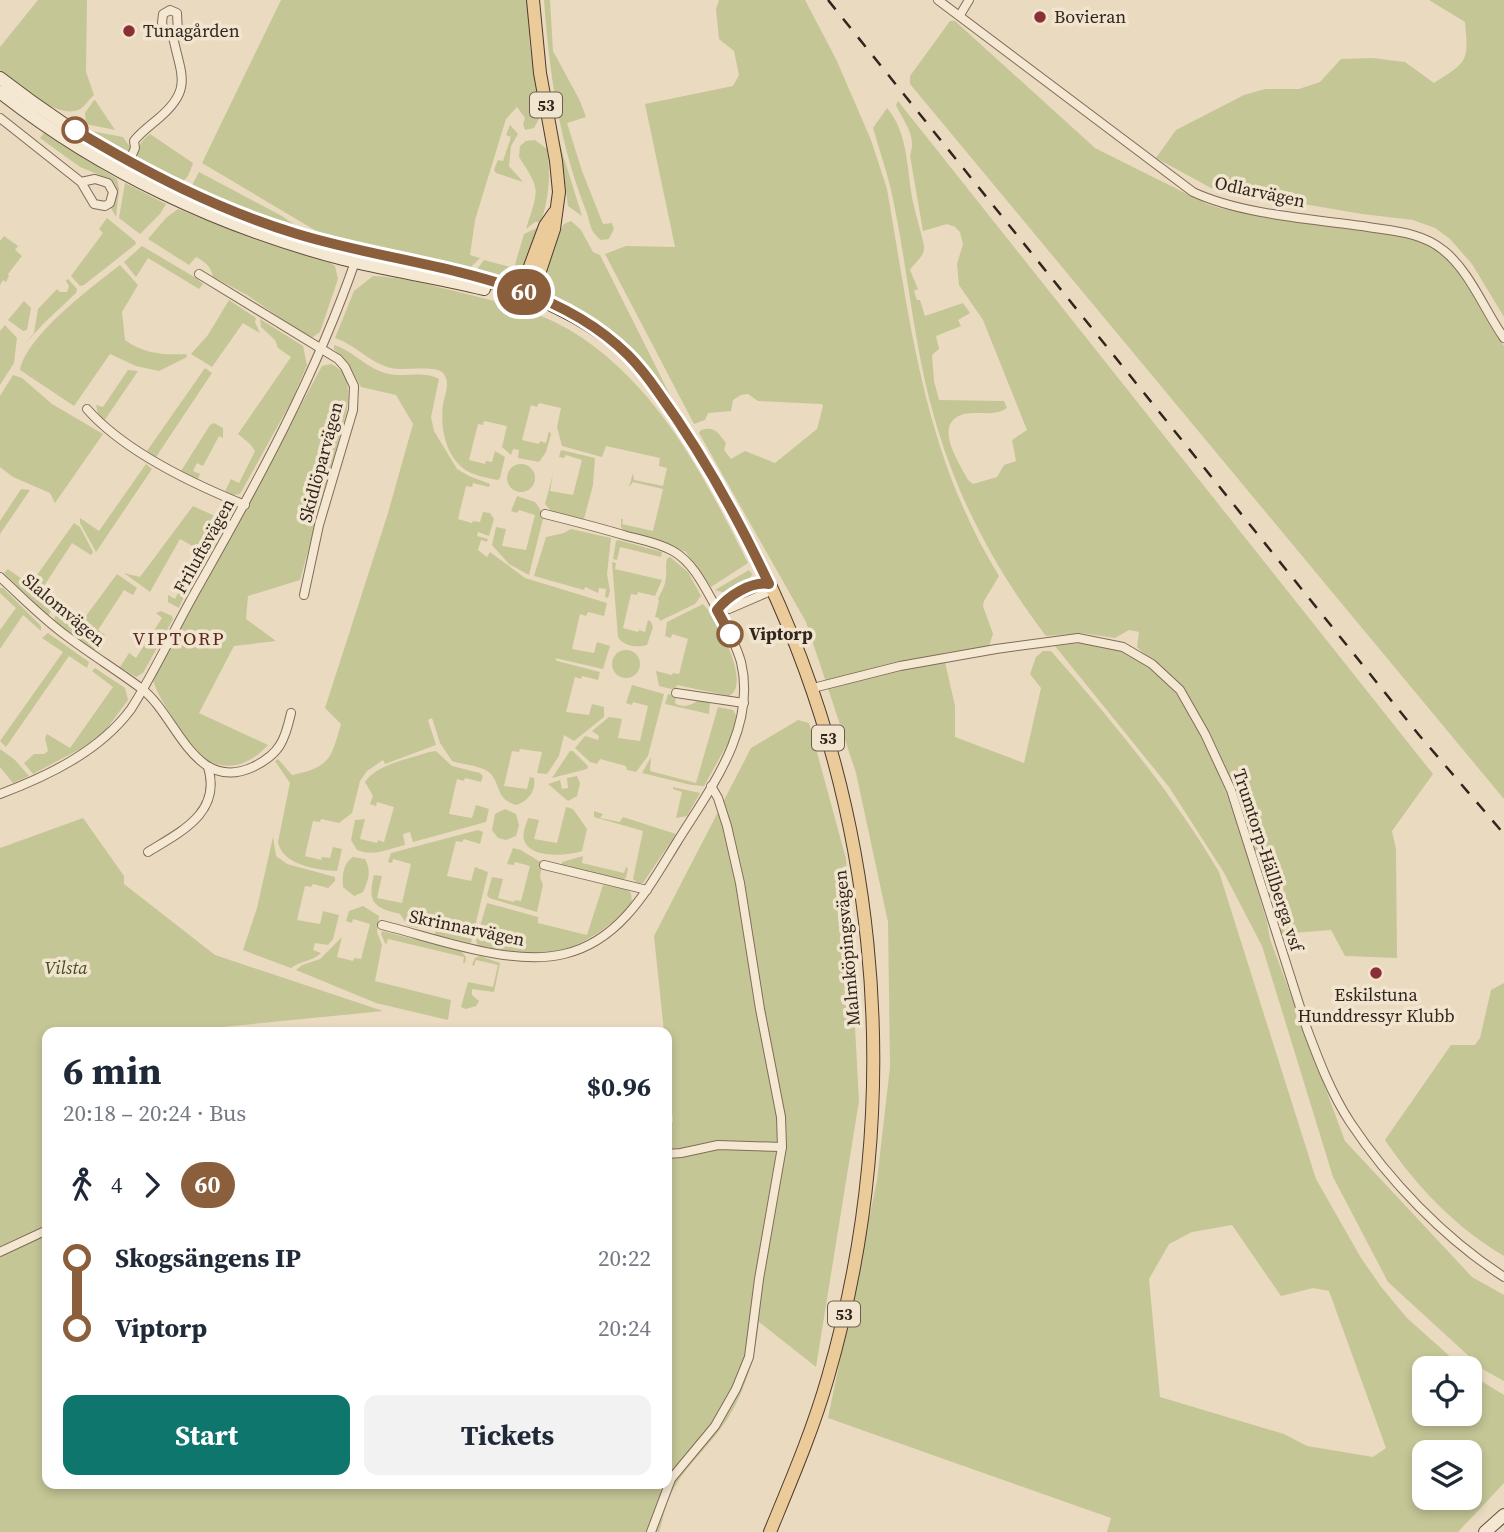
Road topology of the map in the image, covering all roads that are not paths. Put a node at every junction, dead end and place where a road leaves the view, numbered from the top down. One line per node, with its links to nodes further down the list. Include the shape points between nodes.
1 (533, 0): 13 (main road, 53, via 559,192)
2 (937, 0): 4 (street, Odlarvägen)
3 (969, 0): 4 (street)
4 (960, 15): 14 (street, Odlarvägen, via 1193,192 1243,208 1404,233 1435,244 1461,269)
5 (173, 37): 9 (street, via 182,90 134,141)
6 (0, 78): 9 (main road)
7 (0, 92): 9 (main road, via 40,122)
8 (0, 118): 10 (street)
9 (126, 167): 11 (main road, via 183,203 249,230)
10 (81, 182)
11 (357, 256): 13 (main road); 15 (street, Friluftsvägen)
12 (199, 274): 15 (street, Skidlöparvägen)
13 (525, 296): 20 (main road, Malmköpingsvägen / 53, via 567,312 627,354 703,456)
14 (1504, 338)
15 (321, 350): 17 (street, Friluftsvägen); 21 (street, Skidlöparvägen, via 345,367 355,396)
16 (87, 409): 17 (street, via 156,462)
17 (245, 505): 24 (street, Friluftsvägen)
18 (545, 514): 22 (street, Skrinnarvägen, via 674,551 701,580)
19 (0, 576): 24 (street, Slalomvägen, via 65,635)
20 (769, 584): 22 (street, via 766,593); 23 (main road, Malmköpingsvägen / 53)
21 (304, 595)
22 (717, 610): 26 (street, Skrinnarvägen, via 741,661)
23 (813, 688): 39 (street, Trumtorp-Hällberga vsf, via 900,666 1079,638 1130,650 1164,674 1189,705 1231,790 1307,1030 1349,1120 1409,1196); 44 (main road, Malmköpingsvägen / 53, via 842,791 862,892 871,981 873,1095 862,1219 838,1339 812,1429)
24 (143, 690): 28 (street, Slalomvägen, via 184,744); 30 (street, Friluftsvägen, via 122,721 102,739 49,773)
25 (676, 693): 26 (street)
26 (744, 703): 29 (street, Skrinnarvägen, via 737,737)
27 (291, 713): 28 (street, via 284,740 257,765 233,772)
28 (208, 767): 31 (street, via 209,798 199,817)
29 (711, 786): 33 (street, Skrinnarvägen); 35 (street, via 719,797 740,883 781,1117)
30 (0, 794)
31 (148, 852)
32 (544, 864): 33 (street)
33 (647, 890): 34 (street, Skrinnarvägen, via 632,911 600,938 551,957 507,956)
34 (382, 925)
35 (782, 1147): 36 (street, via 718,1145); 40 (street, via 749,1357 715,1426)
36 (672, 1154)
37 (42, 1232): 38 (street)
38 (0, 1252)
39 (1504, 1277)
40 (672, 1478)
41 (667, 1489): 43 (street)
42 (1504, 1515): 45 (main road)
43 (651, 1532)
44 (770, 1532)
45 (1485, 1532)

